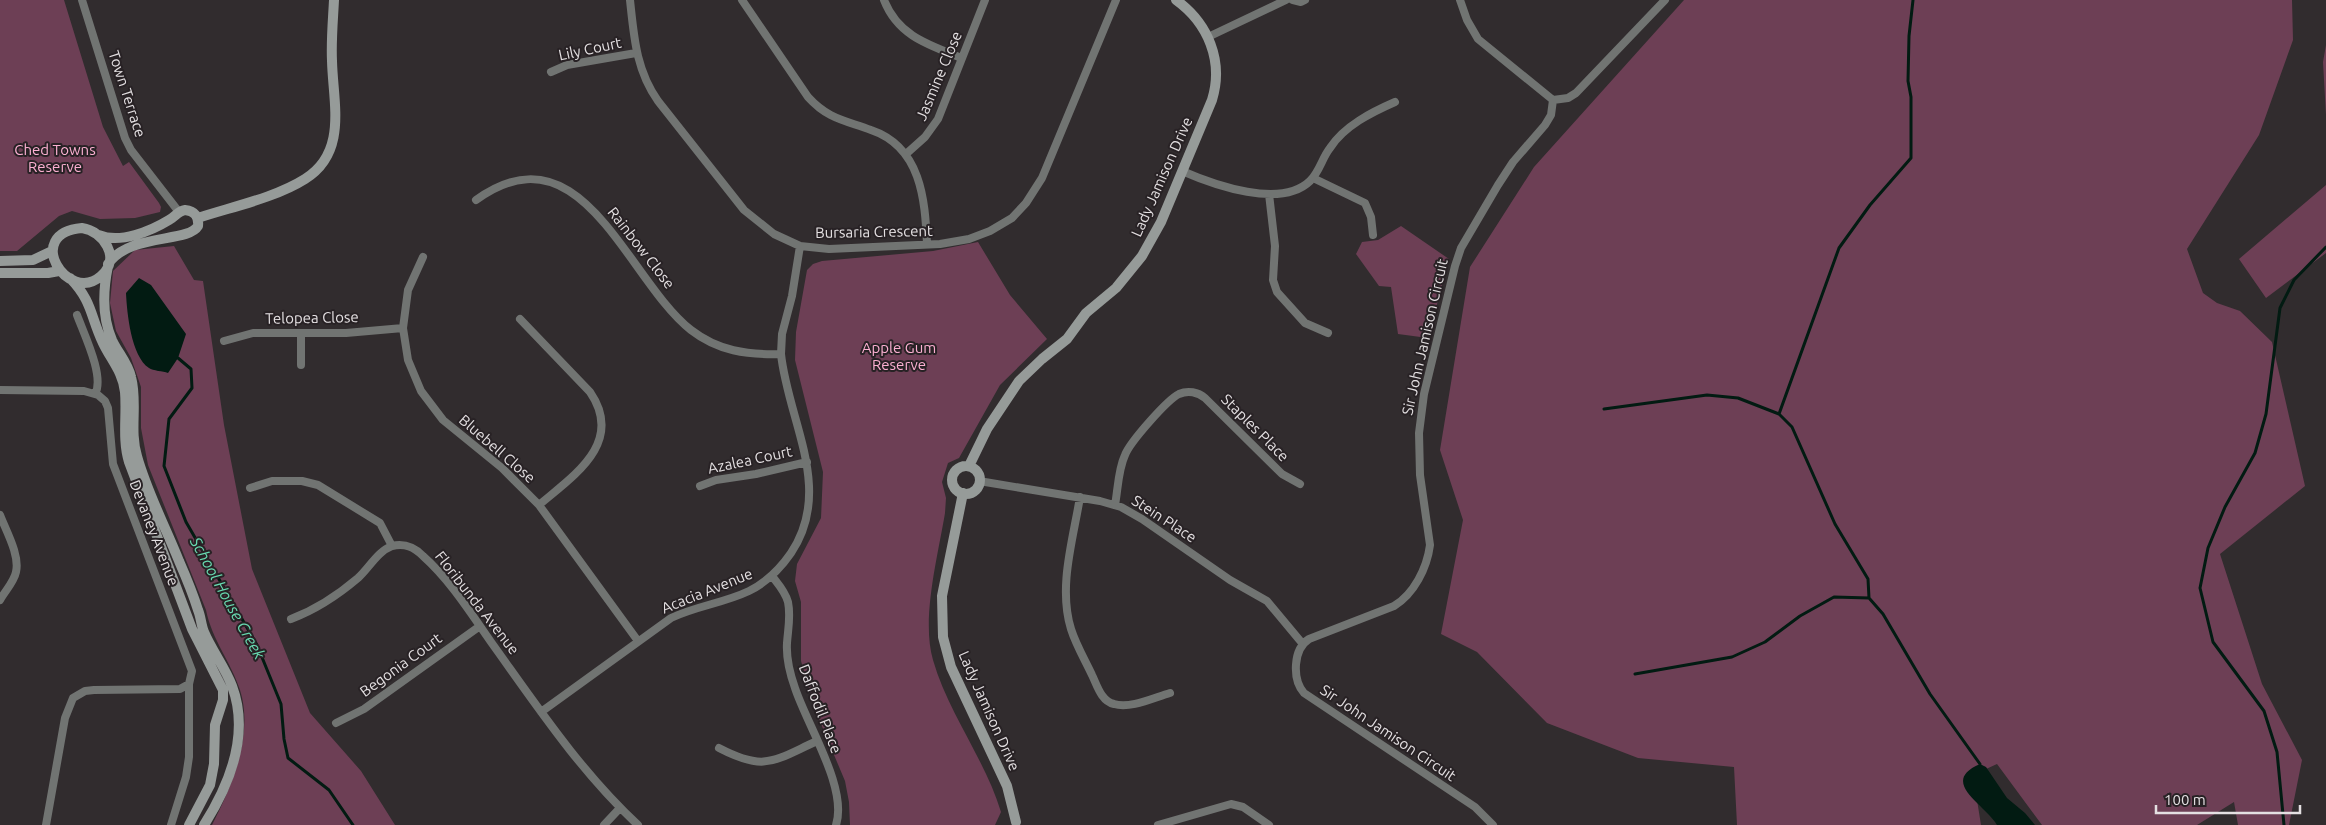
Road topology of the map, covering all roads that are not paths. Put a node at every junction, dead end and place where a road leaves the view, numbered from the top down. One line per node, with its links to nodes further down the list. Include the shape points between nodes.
1 (82, 0): 25 (street, Town Terrace, via 125,138)
2 (334, 0): 26 (main road, via 332,59 336,124 325,160 310,175 289,187)
3 (630, 0): 15 (street, Bursaria Crescent)
4 (742, 0): 20 (street, via 812,102 832,117 882,134)
5 (884, 0): 16 (street, via 893,18 908,34)
6 (985, 0): 16 (street, Jasmine Close)
7 (1116, 0): 30 (street, Bursaria Crescent, via 1042,178 1026,203 1000,226 981,235 958,242)
8 (1176, 0): 14 (main road, Lady Jamison Drive, via 1194,16)
9 (1286, 0): 14 (street)
10 (1293, 0): 11 (street)
11 (1305, 0)
12 (1460, 0): 18 (street, via 1478,38)
13 (1665, 0): 18 (street, via 1576,93)
14 (1208, 36): 21 (main road, Lady Jamison Drive, via 1216,68 1214,93)
15 (636, 53): 17 (street, Lily Court); 31 (street, Bursaria Crescent, via 642,75 653,94 744,210 766,229)
16 (962, 58): 20 (street, Jasmine Close, via 935,125)
17 (551, 72)
18 (1554, 100): 68 (street, Sir John Jamison Circuit, via 1545,126 1503,177 1456,260 1424,394 1419,461 1430,545 1415,586 1406,598 1390,609)
19 (1395, 102): 22 (street, via 1369,114 1338,137)
20 (906, 154): 30 (street, via 922,190)
21 (1182, 171): 23 (street, via 1216,185); 52 (main road, Lady Jamison Drive, via 1161,222 1142,256 1116,288 1086,313 1067,339 1019,381 990,423)
22 (1313, 178): 23 (street, via 1296,190); 29 (street, via 1365,203 1371,217)
23 (1269, 194): 43 (street, via 1276,292 1305,323)
24 (476, 200): 45 (street, Rainbow Close, via 502,184 522,181 547,182 571,192 594,210 690,328 710,342 732,351)
25 (177, 214): 26 (main road, via 189,210); 27 (main road, via 176,229); 28 (main road, via 159,226 125,237)
26 (198, 218): 27 (main road, via 196,230)
27 (187, 234): 35 (main road, via 136,244 116,254)
28 (99, 235): 32 (main road, via 82,228 70,230 60,236); 35 (main road, via 109,250)
29 (1373, 236)
30 (927, 244): 31 (street, Bursaria Crescent, via 828,249)
31 (800, 246): 45 (street, Acacia Avenue)
32 (52, 251): 34 (main road, via 34,260); 36 (main road, via 53,261)
33 (422, 257): 41 (street, Bluebell Close, via 408,290)
34 (0, 261)
35 (108, 265): 38 (main road, via 101,277 92,281); 80 (main road, via 104,289 106,319 111,338 133,383 137,457 197,606 204,633 226,672 236,701 240,731 235,756)
36 (59, 270): 37 (main road); 38 (main road)
37 (0, 273)
38 (70, 278): 79 (main road, via 88,300 102,341 118,369 125,392 125,437 129,462 192,629 223,690 210,785)
39 (77, 315): 50 (street, via 97,372 99,386)
40 (520, 319): 59 (street, via 590,392 600,421 598,446 588,463)
41 (403, 328): 42 (street, Telopea Close); 59 (street, Bluebell Close, via 410,368 432,409 502,468)
42 (301, 333): 44 (street, Telopea Close, via 253,333); 46 (street)
43 (1328, 333)
44 (224, 341)
45 (780, 354): 51 (street, Acacia Avenue)
46 (301, 365)
47 (1190, 383): 49 (street)
48 (0, 390): 50 (street, via 84,391)
49 (1190, 392): 54 (street, Staples Place, via 1205,398 1282,474); 60 (street, via 1174,398 1131,443 1123,459)
50 (95, 394): 69 (street, Devaney Avenue, via 105,401 108,408 113,464 192,671)
51 (807, 462): 55 (street, Azalea Court); 63 (street, Acacia Avenue, via 810,499 804,525 790,554)
52 (968, 466): 53 (main road, via 978,474); 57 (main road, via 960,467 952,477 955,489)
53 (979, 481): 57 (main road, via 972,492); 58 (street, Stein Place)
54 (1300, 484)
55 (700, 486)
56 (250, 488): 62 (street, via 272,481 306,481 318,485 380,523)
57 (963, 493): 76 (main road, Lady Jamison Drive, via 942,596 943,637 952,667 1007,786)
58 (1080, 497): 60 (street, Stein Place); 70 (street, via 1067,578 1068,613 1079,649 1110,707)
59 (539, 505): 67 (street, Bluebell Close)
60 (1115, 505): 68 (street, Stein Place, via 1142,519 1230,580 1267,601)
61 (0, 515): 64 (street, via 16,567 14,578)
62 (392, 546): 65 (street, via 349,585 314,610); 66 (street, Floribunda Avenue, via 408,546 423,555)
63 (772, 576): 67 (street, Acacia Avenue, via 739,596 670,618); 73 (street, Daffodil Place, via 788,601 788,665)
64 (0, 600)
65 (291, 619)
66 (480, 626): 71 (street, Floribunda Avenue); 72 (street, Begonia Court, via 364,709)
67 (638, 641): 71 (street, Acacia Avenue)
68 (1302, 643): 86 (street, Sir John Jamison Circuit, via 1297,658 1297,678 1304,692 1475,807)
69 (189, 684): 77 (street, via 180,689 85,691 72,698 65,718); 78 (street, Devaney Avenue, via 189,757)
70 (1170, 693)
71 (541, 712): 75 (street, Floribunda Avenue, via 590,776)
72 (336, 723)
73 (817, 741): 74 (street, via 761,762 740,759); 83 (street, Daffodil Place, via 837,792 839,813)
74 (719, 748)
75 (620, 808): 81 (street); 82 (street, Floribunda Avenue)
76 (1015, 824)
77 (46, 825)
78 (171, 825)
79 (189, 825)
80 (204, 825)
81 (604, 825)
82 (638, 825)
83 (836, 825)
84 (1158, 825): 85 (street, via 1231,804)
85 (1269, 825)
86 (1494, 825)

